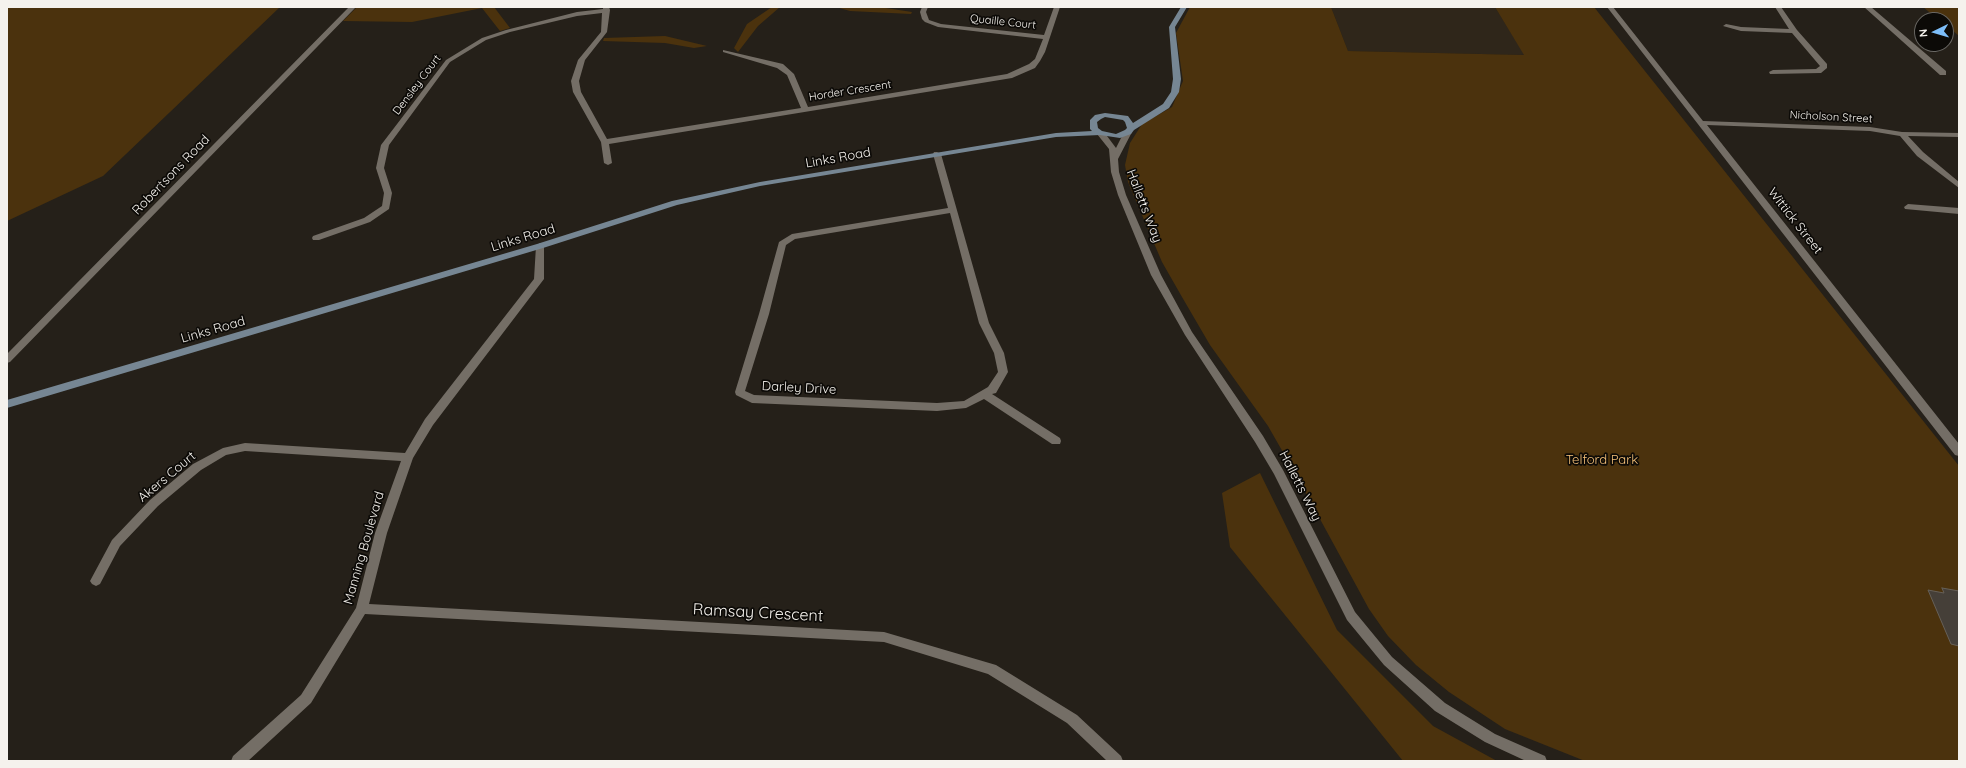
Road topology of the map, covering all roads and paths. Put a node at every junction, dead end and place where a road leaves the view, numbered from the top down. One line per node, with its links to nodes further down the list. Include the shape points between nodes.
1 (353, 7): 35 (street, Robertsons Road)
2 (925, 7): 11 (street, Quaille Court, via 923,12 927,22 940,26)
3 (1057, 7): 11 (street, Horder Crescent)
4 (1184, 7): 15 (street, via 1172,27 1177,79 1175,92)
5 (1610, 7): 19 (street, Wittick Street)
6 (1778, 7): 10 (street)
7 (1867, 7): 14 (street)
8 (607, 9): 25 (street, via 604,32 582,60 575,81 578,92); 33 (street, Densley Court, via 508,31 484,39 448,60 385,145 380,168 388,193 386,206 367,220)
9 (1726, 26): 10 (street)
10 (1794, 31): 13 (street, via 1824,66 1818,71)
11 (1046, 37): 16 (street, Horder Crescent, via 1042,52 1032,66 1009,76)
12 (726, 51): 16 (street, via 780,66 790,74)
13 (1773, 72)
14 (1943, 73)
15 (1166, 106): 17 (street, Links Road, via 1136,116); 20 (street)
16 (805, 109): 25 (street, Horder Crescent)
17 (1119, 116): 18 (street, Links Road, via 1105,115); 20 (street, via 1129,121)
18 (1092, 122): 21 (street, via 1094,129); 22 (street, Links Road)
19 (1702, 124): 23 (street, Nicholson Street, via 1870,129); 39 (street, Wittick Street)
20 (1129, 130): 21 (street, Links Road, via 1117,136); 27 (street, Halletts Way)
21 (1101, 133): 22 (street, Links Road); 27 (street, Halletts Way, via 1109,142)
22 (1056, 134): 26 (street, Links Road)
23 (1902, 134): 24 (street, Nicholson Street); 29 (street, via 1920,154)
24 (1959, 135)
25 (605, 142): 28 (street)
26 (937, 154): 31 (street, Darley Drive); 34 (street, Links Road, via 760,184 683,202)
27 (1115, 157): 45 (street, Halletts Way, via 1115,172 1122,195 1156,275 1188,333 1279,473 1351,616 1388,661 1440,707 1490,738)
28 (608, 163)
29 (1959, 186)
30 (1908, 208): 32 (street)
31 (953, 210): 36 (street, Darley Drive, via 984,323 999,353 1003,372 992,390); 36 (street, Darley Drive, via 792,237 782,244 740,392 752,399 937,407 966,404)
32 (1959, 211)
33 (316, 238)
34 (540, 246): 37 (street, Links Road); 40 (street, Manning Boulevard, via 539,279 428,422)
35 (7, 360)
36 (984, 394): 38 (street)
37 (7, 404)
38 (1056, 442)
39 (1959, 452)
40 (408, 457): 41 (street, Akers Court, via 245,447 223,452 197,467 154,503 116,543); 42 (street, Manning Boulevard, via 381,533)
41 (96, 581)
42 (362, 609): 43 (street, Manning Boulevard, via 306,699); 44 (street, Ramsay Crescent, via 884,637 992,669 1072,719)
43 (238, 761)
44 (1116, 761)
45 (1540, 761)

